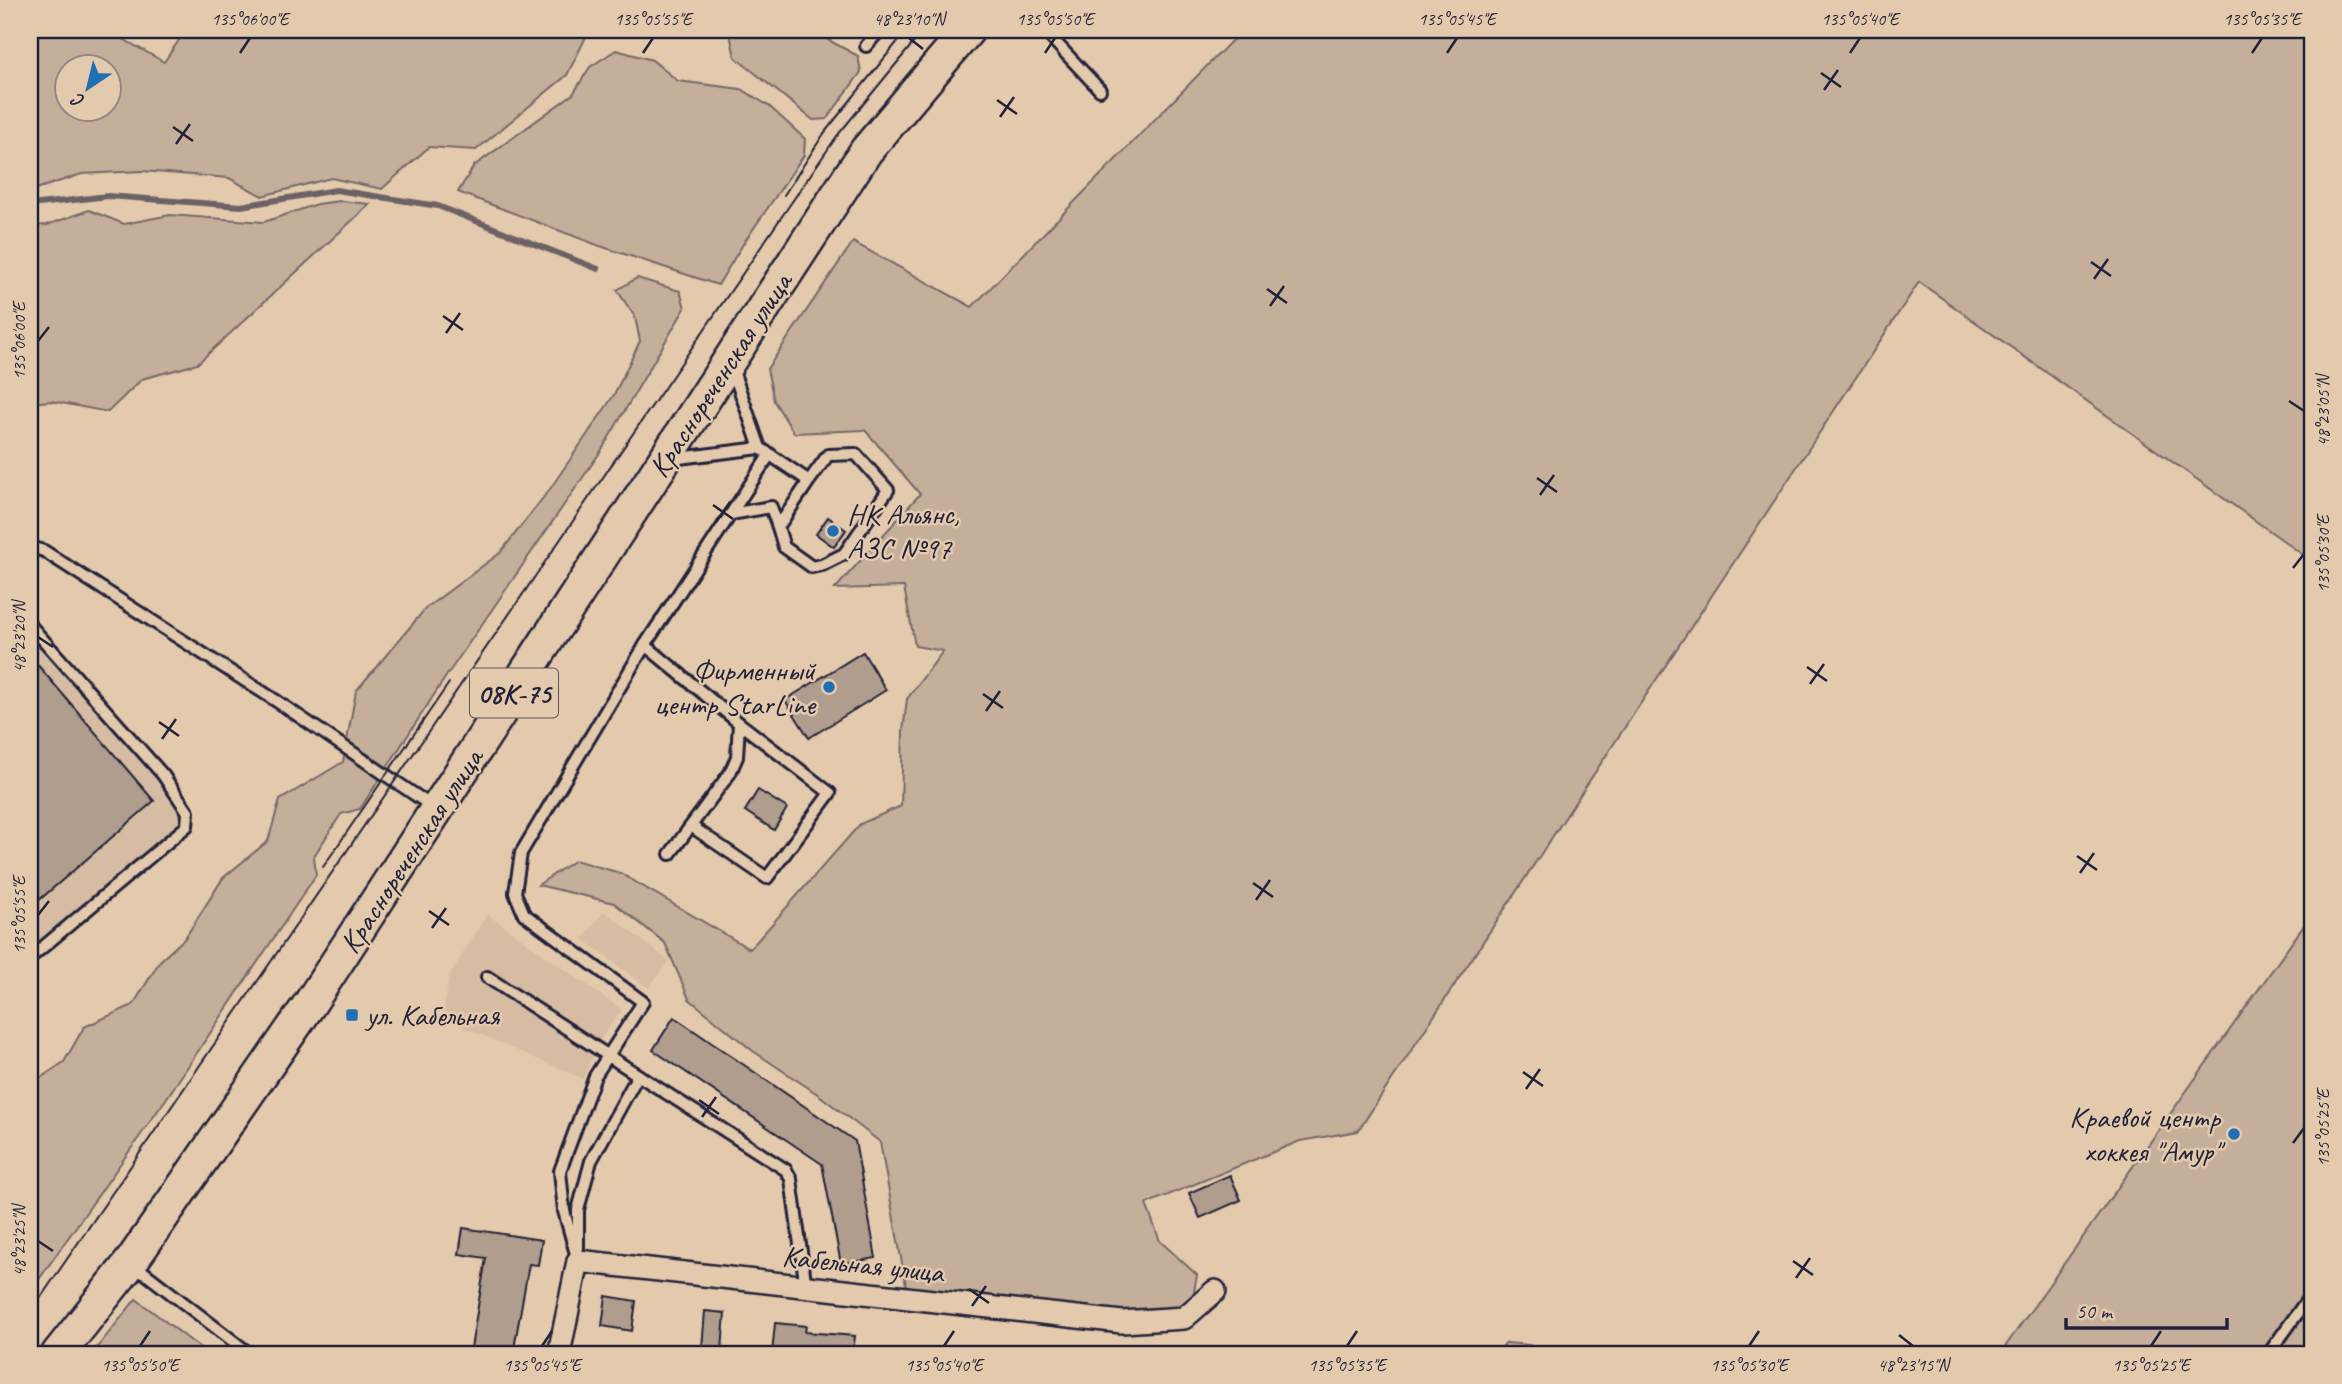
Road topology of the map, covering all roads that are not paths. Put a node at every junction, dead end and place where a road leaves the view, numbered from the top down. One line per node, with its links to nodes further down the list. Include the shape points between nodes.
1 (880, 30): 4 (lane)
2 (968, 30): 6 (main road, Краснореченская улица / 08К-75, via 866,151)
3 (1044, 30): 5 (lane)
4 (866, 46)
5 (1100, 90)
6 (729, 359): 7 (lane); 9 (main road, Краснореченская улица / 08К-75)
7 (760, 448): 8 (lane); 9 (lane)
8 (770, 454): 10 (lane); 11 (lane)
9 (665, 460): 17 (main road, Краснореченская улица / 08К-75)
10 (809, 481): 12 (lane); 12 (lane, via 828,455 856,454 888,490 844,554 822,565 812,567 784,547)
11 (731, 514): 12 (lane, via 771,507); 15 (lane)
12 (778, 527)
13 (30, 547): 17 (lane, via 44,551)
14 (30, 625): 20 (lane, via 163,775 188,812 187,826)
15 (645, 645): 16 (lane); 22 (lane, via 521,853 515,893 524,914 643,1002)
16 (739, 723): 18 (lane, via 737,757 730,773); 18 (lane, via 830,793 767,878)
17 (439, 810): 25 (main road, Краснореченская улица / 08К-75)
18 (691, 826): 19 (lane)
19 (670, 854)
20 (30, 958)
21 (487, 977): 22 (lane)
22 (607, 1055): 23 (lane); 24 (lane, via 560,1171 564,1211)
23 (638, 1075): 24 (lane, via 591,1161 578,1210); 26 (lane, via 786,1170)
24 (578, 1261): 26 (street, Кабельная улица); 31 (street)
25 (131, 1262): 29 (main road, Краснореченская улица / 08К-75); 30 (lane)
26 (806, 1288): 27 (street, Кабельная улица, via 1122,1322 1184,1318)
27 (1215, 1291)
28 (2312, 1293): 32 (lane)
29 (58, 1354)
30 (250, 1354)
31 (559, 1354)
32 (2272, 1354)

